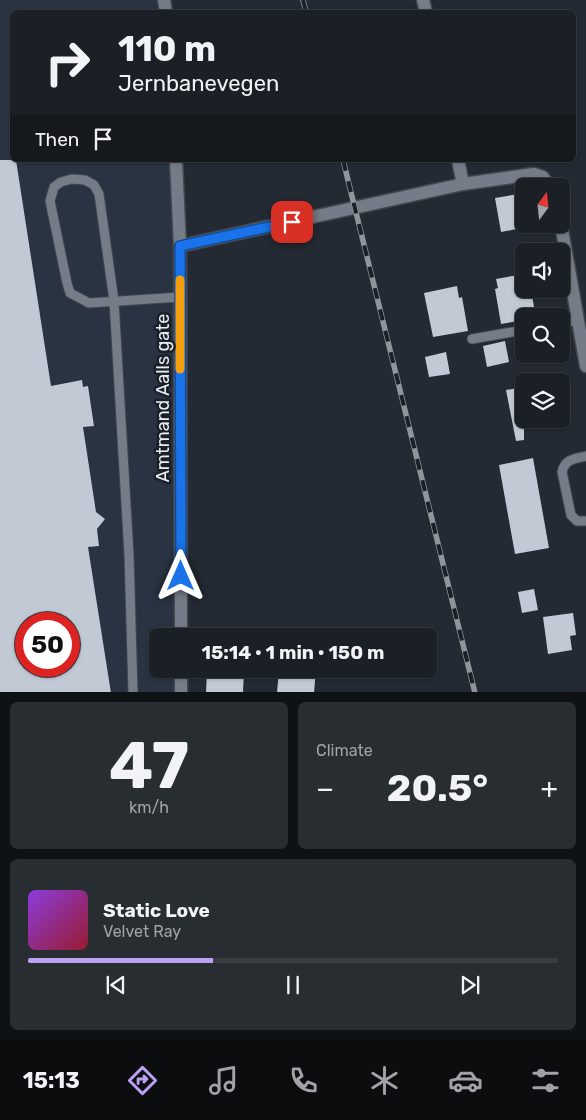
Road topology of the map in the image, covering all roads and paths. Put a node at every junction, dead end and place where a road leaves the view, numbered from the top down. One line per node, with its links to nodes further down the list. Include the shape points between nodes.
1 (176, 162): 6 (street, Amtmand Aalls gate)
2 (458, 162): 4 (street)
3 (543, 178): 4 (street, via 534,174)
4 (463, 184): 6 (street)
5 (562, 233): 9 (street)
6 (180, 246): 7 (street, Amtmand Aalls gate)
7 (180, 297): 8 (lane); 16 (street, Amtmand Aalls gate)
8 (114, 300): 8 (lane, via 99,194 86,180 61,182 54,187 50,201 70,293 89,303); 18 (lane, via 129,555)
9 (578, 320): 10 (lane); 13 (street)
10 (570, 321)
11 (515, 332): 12 (lane)
12 (472, 339)
13 (586, 366)
14 (586, 456): 15 (lane, via 568,460 562,472 571,515 577,521)
15 (586, 521)
16 (181, 628)
17 (181, 678): 19 (street)
18 (133, 692)
19 (181, 692)

